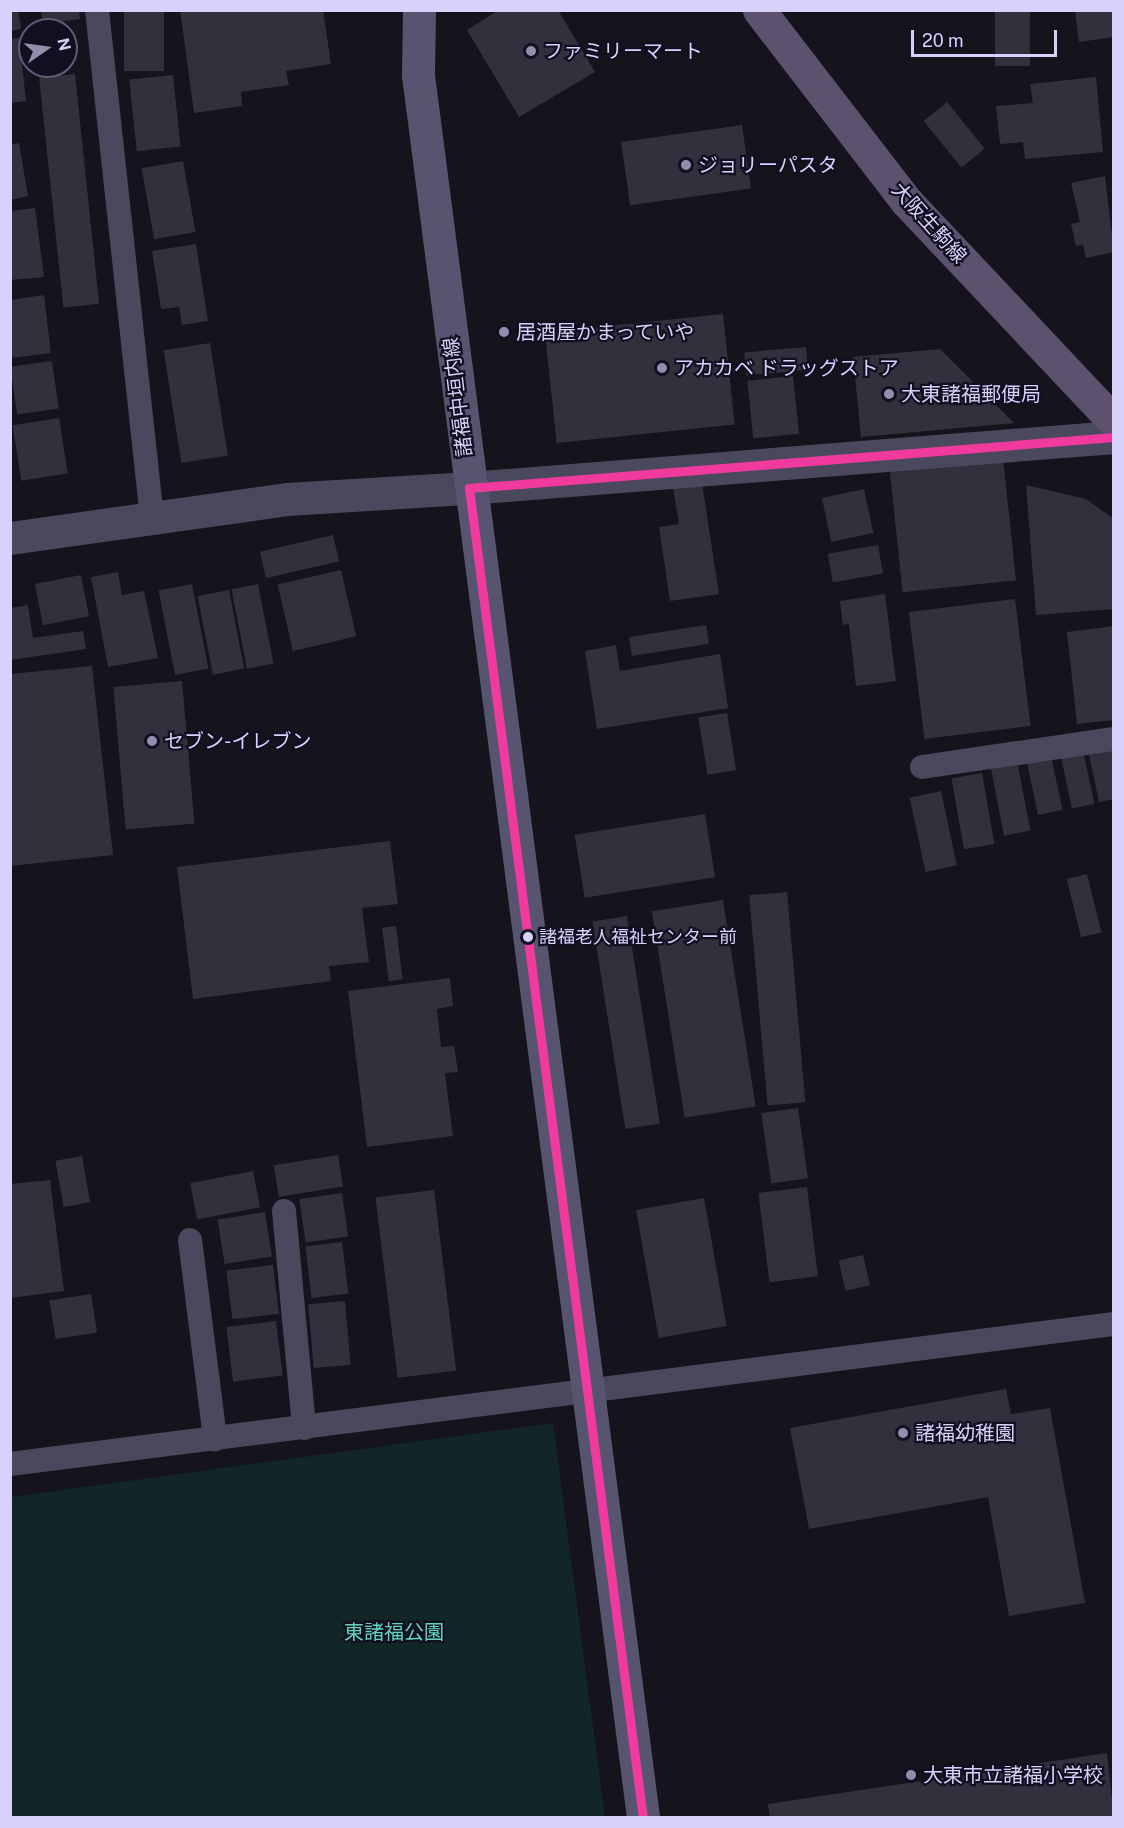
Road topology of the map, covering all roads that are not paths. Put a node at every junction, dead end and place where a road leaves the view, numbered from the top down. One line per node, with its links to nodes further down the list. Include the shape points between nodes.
1 (97, 10): 7 (lane)
2 (419, 10): 6 (street, 諸福中垣内線, via 418,75)
3 (759, 10): 4 (main road, 大阪生駒線, via 907,202)
4 (1113, 422)
5 (1113, 437): 6 (street)
6 (469, 488): 7 (street, via 287,499); 14 (street, 諸福中垣内線)
7 (152, 518): 8 (street)
8 (10, 538)
9 (1113, 739): 10 (lane)
10 (922, 767)
11 (284, 1211): 15 (lane)
12 (190, 1240): 16 (lane)
13 (1113, 1324): 14 (lane)
14 (589, 1393): 15 (lane); 18 (street, 諸福中垣内線)
15 (304, 1428): 16 (lane)
16 (215, 1439): 17 (lane)
17 (10, 1464)
18 (643, 1818)

